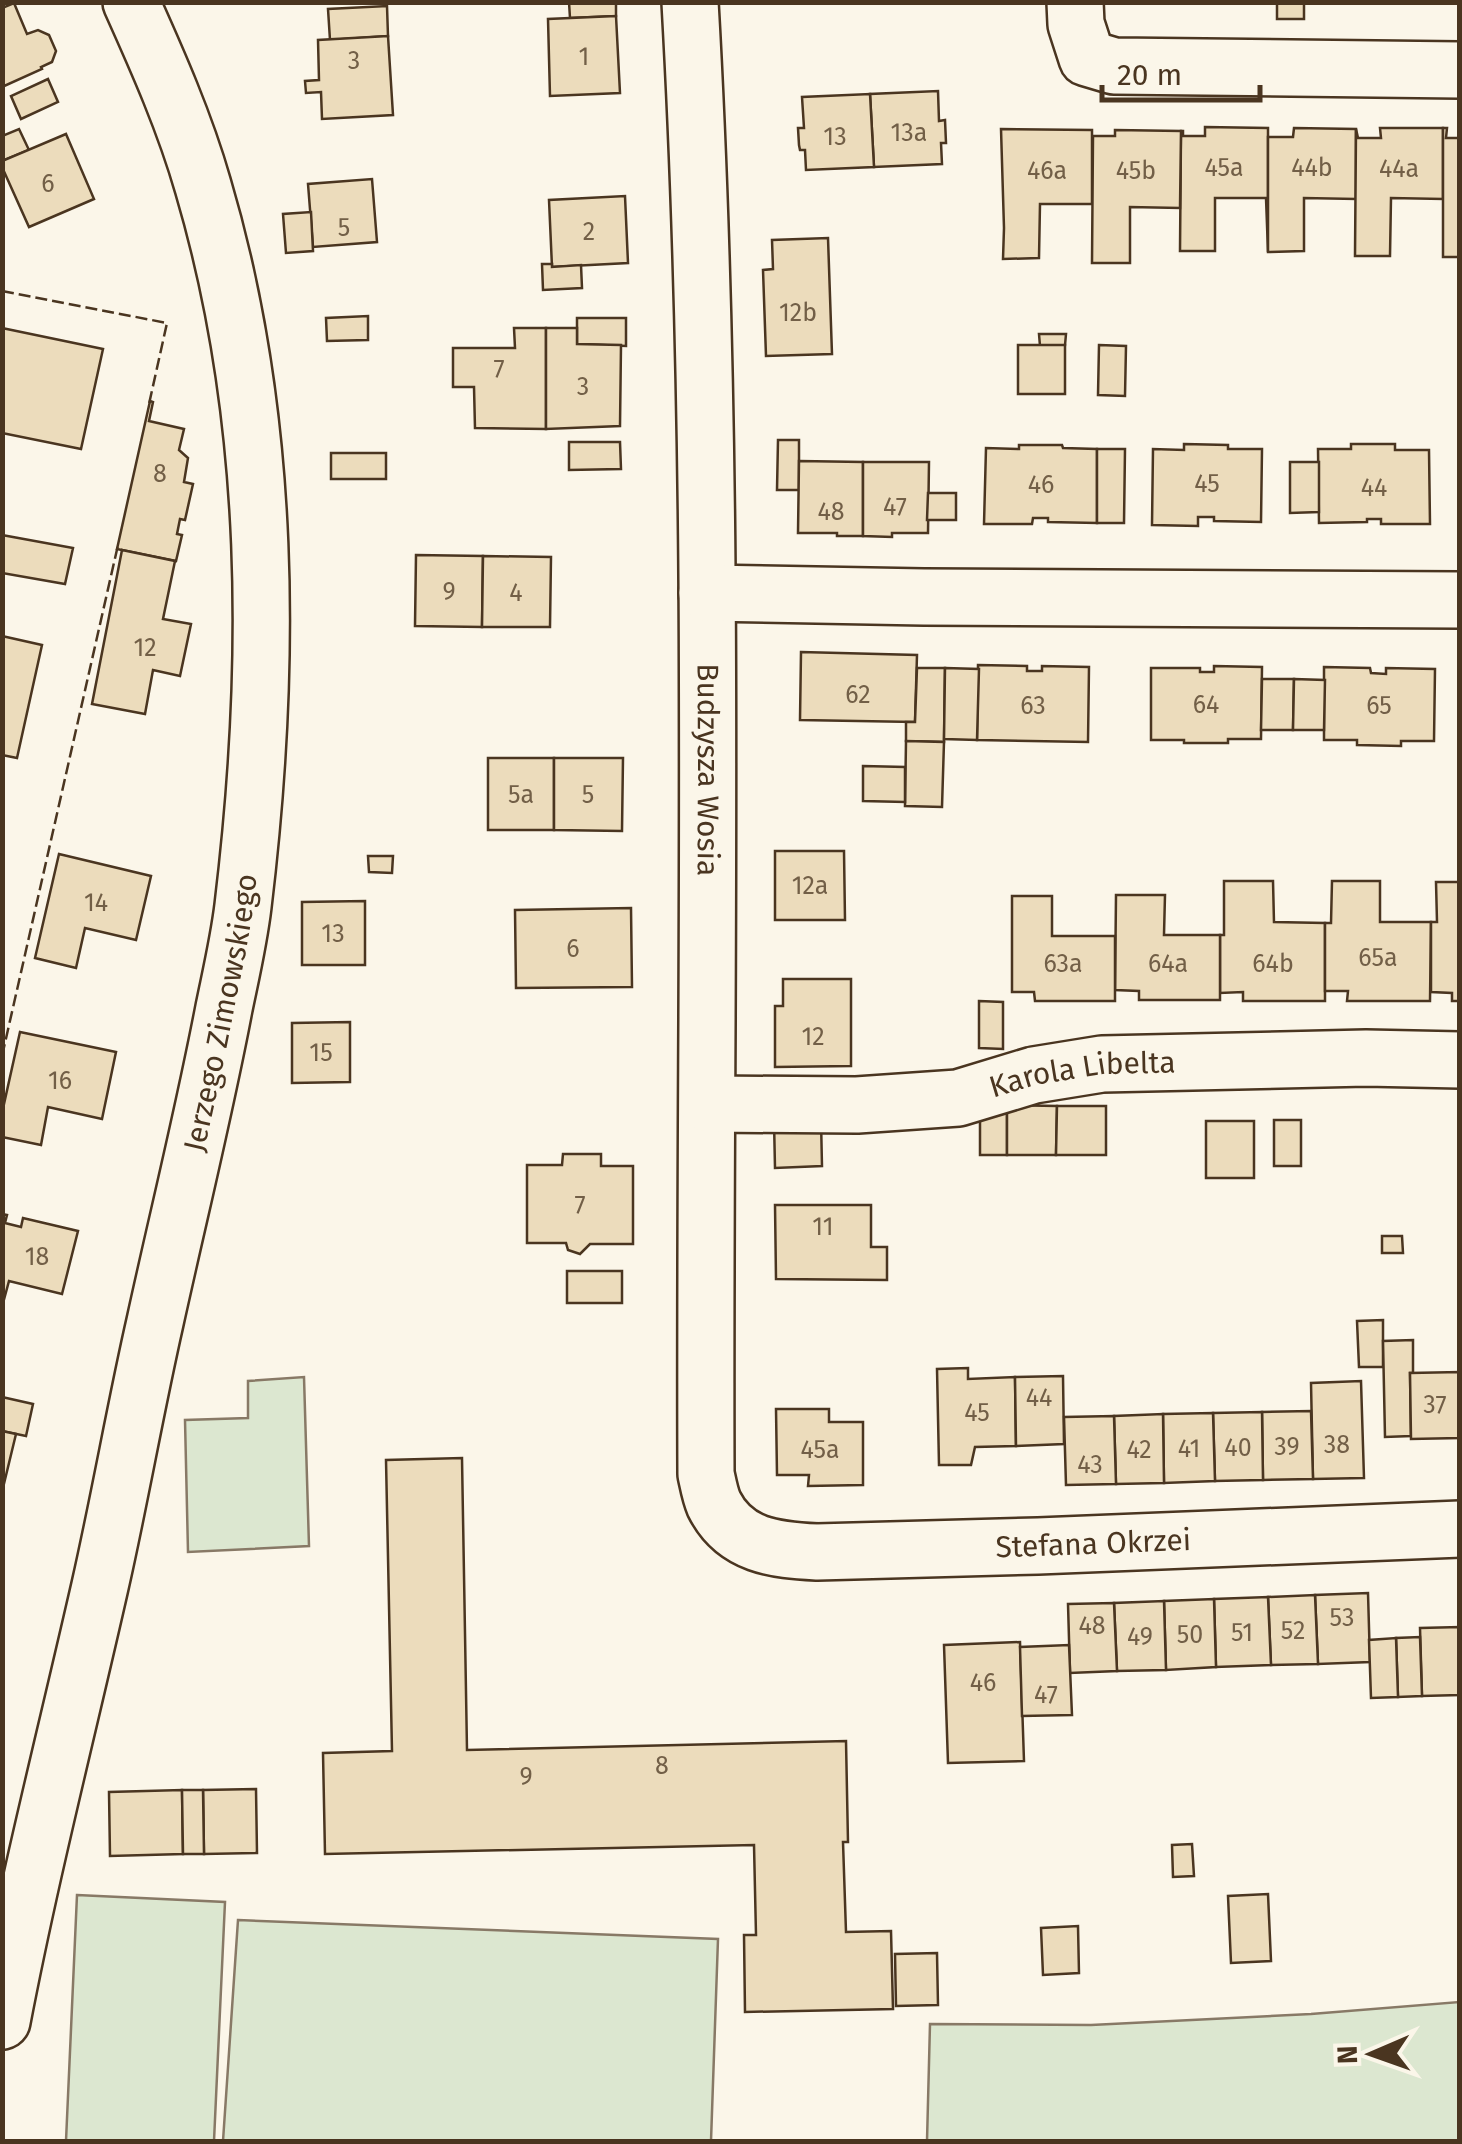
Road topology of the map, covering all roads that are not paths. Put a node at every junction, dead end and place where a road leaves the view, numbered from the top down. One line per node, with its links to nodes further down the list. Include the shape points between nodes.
1 (131, 2): 11 (street, Jerzego Zimowskiego, via 202,182 240,354 261,536 254,792 243,910 213,1064)
2 (690, 2): 5 (street, Budzysza Wosia, via 706,364)
3 (1075, 2): 4 (street, via 1087,58 1114,66)
4 (1460, 70)
5 (707, 593): 6 (street); 8 (street, Budzysza Wosia)
6 (1460, 600)
7 (1460, 1060): 8 (street, Karola Libelta, via 1102,1064 1034,1074 958,1098)
8 (708, 1104): 10 (street, Budzysza Wosia, via 706,1474 714,1504)
9 (1460, 1529): 10 (street, Stefana Okrzei, via 816,1552 760,1545)
10 (732, 1530)
11 (2, 2022)

